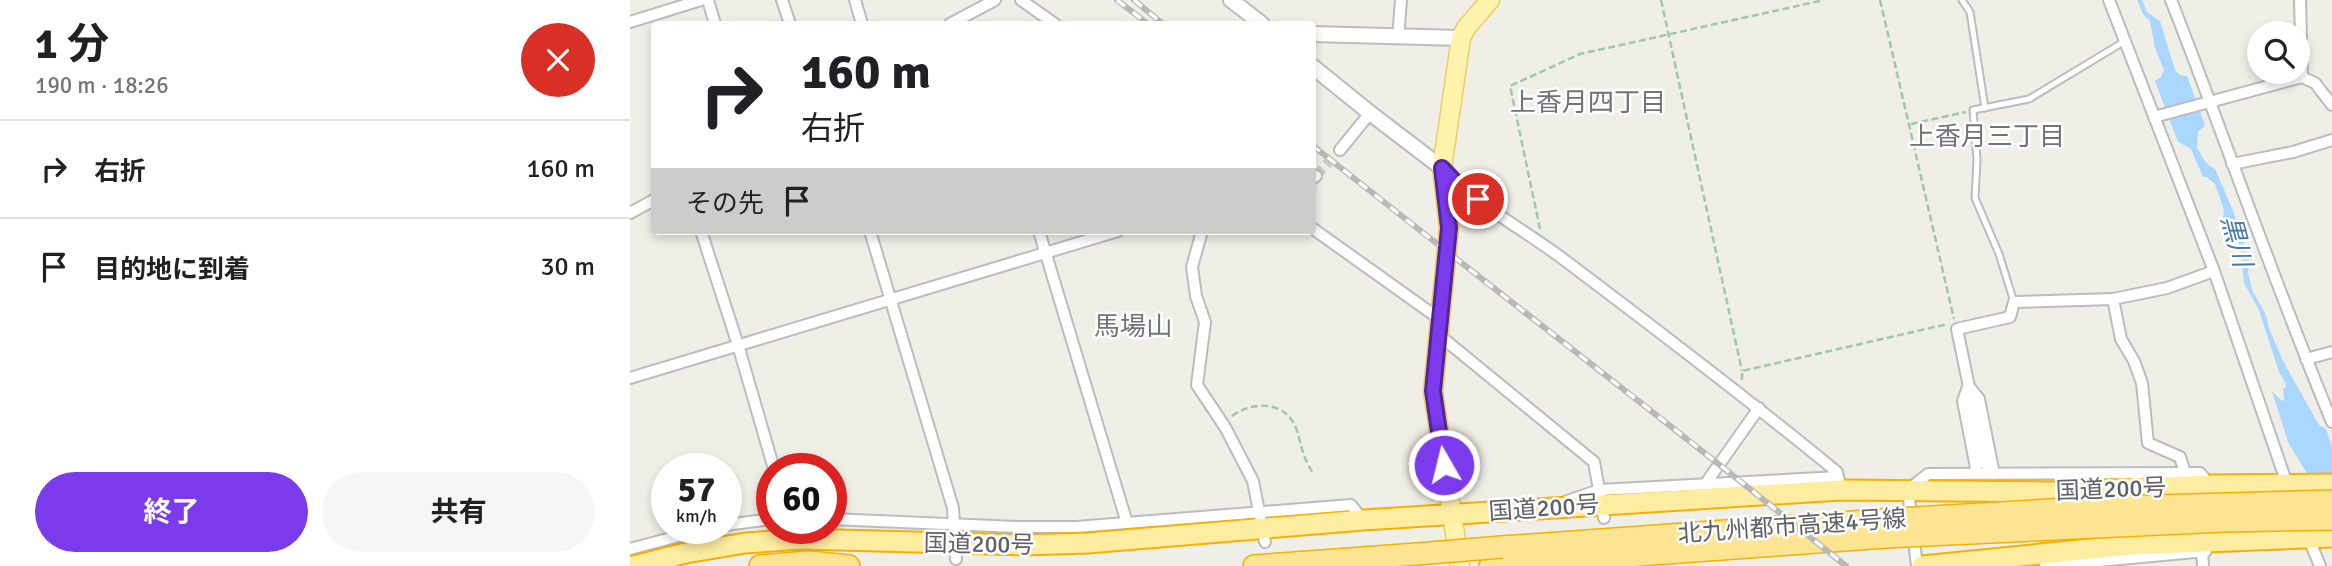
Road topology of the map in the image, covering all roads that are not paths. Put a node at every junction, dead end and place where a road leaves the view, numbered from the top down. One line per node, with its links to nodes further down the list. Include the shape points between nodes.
1 (701, 0): 23 (street)
2 (708, 0): 15 (street)
3 (782, 0): 16 (street)
4 (855, 0): 17 (street)
5 (995, 0): 14 (street)
6 (1021, 0): 20 (street)
7 (1231, 0): 21 (street)
8 (1401, 0): 25 (street)
9 (1490, 0): 26 (main road)
10 (1962, 0): 33 (lane, via 1970,12)
11 (2109, 0): 27 (street)
12 (2171, 0): 31 (street)
13 (2300, 0): 22 (street)
14 (972, 11): 18 (street); 19 (street)
15 (714, 21)
16 (789, 21)
17 (861, 21)
18 (955, 21)
19 (975, 21)
20 (1051, 21)
21 (1258, 21)
22 (2301, 21)
23 (630, 22)
24 (1316, 34): 25 (street)
25 (1398, 38): 26 (street)
26 (1461, 38): 39 (main road)
27 (2124, 41): 33 (lane, via 2029,99); 35 (street)
28 (1316, 68): 34 (street)
29 (2310, 81): 32 (street)
30 (2277, 84): 31 (street)
31 (2208, 103): 35 (street); 38 (street)
32 (2332, 105)
33 (1985, 108): 52 (lane, via 1973,110 1975,198)
34 (1370, 113): 37 (street); 39 (street)
35 (2155, 117): 49 (street)
36 (2332, 139): 38 (street)
37 (1340, 150)
38 (2232, 164): 56 (street)
39 (1442, 168): 53 (main road, via 1449,228); 59 (street, via 1457,184 1544,244)
40 (651, 202): 41 (street)
41 (630, 214)
42 (1316, 231): 53 (street)
43 (702, 235): 54 (street)
44 (871, 235): 50 (street)
45 (1040, 235): 48 (street)
46 (1105, 235): 48 (street)
47 (1201, 235): 77 (street, via 1192,267 1205,322 1197,385 1253,481)
48 (1046, 253): 50 (street); 76 (street)
49 (2214, 271): 51 (street, via 2167,288); 69 (street)
50 (891, 299): 54 (street); 82 (street, via 953,508)
51 (2113, 299): 52 (street); 63 (street, via 2121,339 2142,383 2148,443 2180,457)
52 (2014, 302): 58 (street, via 2010,317 1957,329)
53 (1440, 328): 72 (street, via 1594,463); 73 (main road, via 1433,391)
54 (738, 345): 57 (street); 61 (street)
55 (2332, 352): 56 (street)
56 (2306, 359): 60 (street)
57 (630, 378)
58 (1968, 386): 62 (street); 64 (street, via 1979,399)
59 (1759, 408): 65 (street); 66 (street, via 1837,472)
60 (2332, 422)
61 (769, 453)
62 (1981, 468): 64 (street); 70 (street, via 1928,474)
63 (2185, 473): 64 (street); 68 (street, via 2200,473)
64 (1994, 474)
65 (1706, 483): 66 (street); 72 (street)
66 (1839, 484): 70 (highway, 国道200号); 72 (highway, 国道200号)
67 (2332, 484): 69 (highway, 国道200号)
68 (2210, 485): 69 (highway, 国道200号); 70 (highway, 国道200号, via 2057,492)
69 (2291, 485): 79 (street)
70 (1908, 490): 92 (street)
71 (2332, 501): 78 (highway, 北九州都市高速4号線, bridge, via 2082,508)
72 (1601, 504): 73 (highway, 国道200号)
73 (1451, 514): 77 (highway, 国道200号); 91 (main road)
74 (2332, 519): 78 (highway, 北九州都市高速4号線, bridge)
75 (847, 522): 82 (street)
76 (1127, 523): 77 (street); 82 (street)
77 (1262, 527): 82 (highway, 国道200号, via 1088,543)
78 (1883, 529): 85 (highway, 北九州都市高速4号線)
79 (2319, 537): 80 (highway); 96 (street)
80 (2249, 540): 84 (street, via 2233,549); 86 (highway, via 2130,545)
81 (651, 543): 83 (street)
82 (955, 543): 87 (highway, 国道200号, via 745,543)
83 (630, 549)
84 (2202, 551): 94 (street); 95 (street)
85 (1499, 559): 90 (highway, 北九州都市高速4号線, bridge, via 1417,554)
86 (1975, 563): 93 (highway)
87 (634, 566)
88 (760, 566): 89 (highway, via 809,562)
89 (849, 566)
90 (1254, 566)
91 (1460, 566)
92 (1917, 566)
93 (1922, 566)
94 (2045, 566)
95 (2203, 566)
96 (2320, 566)

